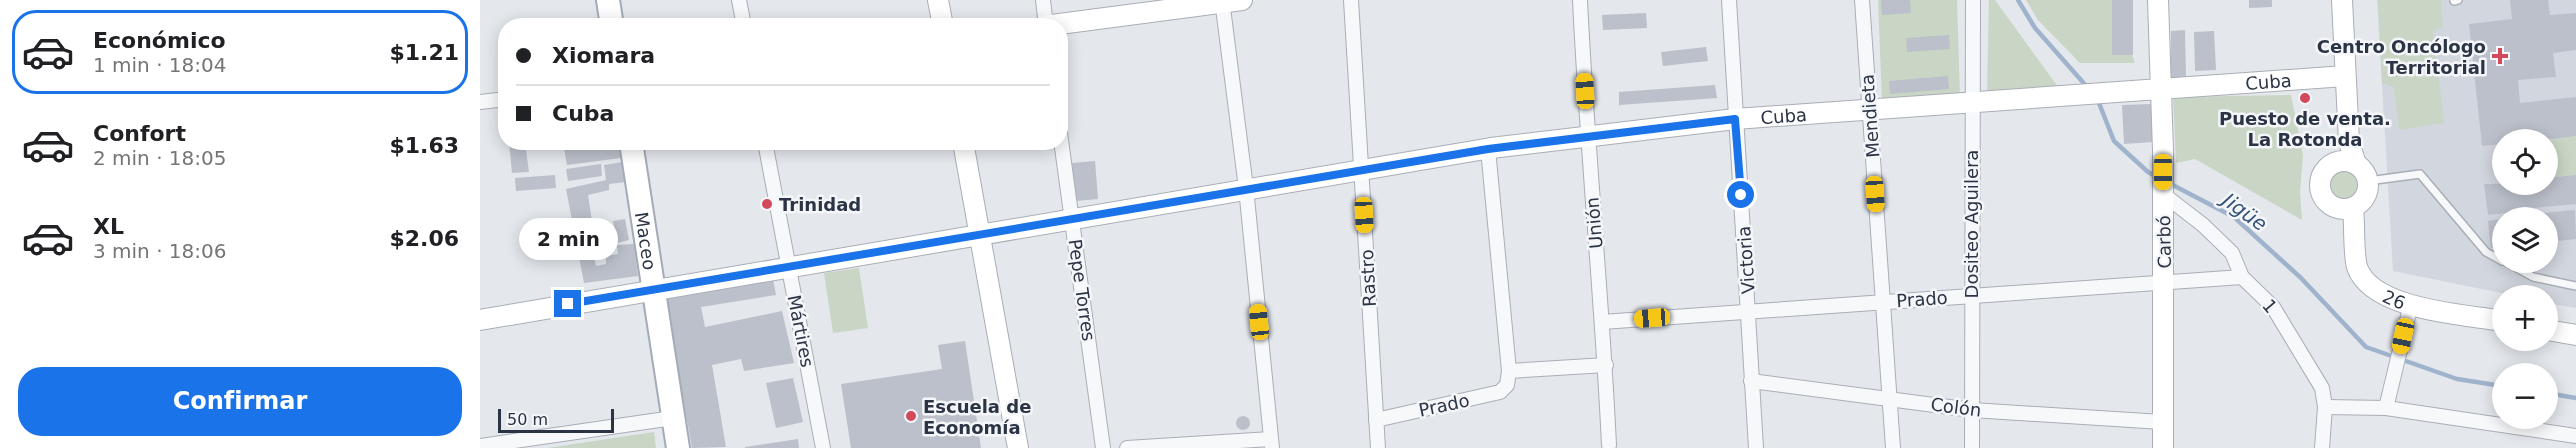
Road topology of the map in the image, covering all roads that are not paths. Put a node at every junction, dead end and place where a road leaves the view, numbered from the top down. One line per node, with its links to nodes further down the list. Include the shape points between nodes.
1 (608, 0): 14 (main road)
2 (739, 0): 15 (street)
3 (938, 0): 16 (street)
4 (1043, 0): 17 (street)
5 (1242, 0): 13 (street)
6 (1351, 0): 35 (street, Rastro)
7 (1580, 0): 26 (street, Unión)
8 (1729, 0): 25 (street, Victoria)
9 (1862, 0): 24 (street, Mendieta)
10 (1973, 0): 23 (street, Dositeo Aguilera)
11 (2158, 0): 20 (street, Carbó)
12 (2342, 0): 19 (street)
13 (1222, 1): 18 (street); 37 (street)
14 (611, 18)
15 (742, 18)
16 (941, 18)
17 (1044, 18)
18 (1068, 22)
19 (2345, 76): 20 (street, Cuba); 27 (street)
20 (2160, 87): 23 (street, Cuba); 38 (street, Carbó)
21 (498, 100): 22 (street)
22 (480, 102)
23 (1971, 102): 24 (street, Cuba); 49 (street, Dositeo Aguilera)
24 (1869, 108): 25 (street, Cuba); 50 (street, Mendieta)
25 (1735, 119): 26 (street, Cuba); 52 (street, Victoria)
26 (1587, 136): 28 (street, Cuba); 55 (street, Unión)
27 (2349, 142): 33 (street); 34 (street)
28 (1488, 149): 35 (street, Cuba); 59 (street)
29 (632, 150): 48 (main road, Maceo)
30 (767, 150): 43 (street, Mártires)
31 (964, 150): 41 (street)
32 (1062, 150): 40 (street, Pepe Torres)
33 (2334, 162): 34 (street); 39 (street, via 2322,174 2320,190 2329,204 2345,210)
34 (2356, 164): 36 (street)
35 (1362, 170): 37 (street, Cuba); 66 (street, Rastro)
36 (2368, 181): 39 (street, via 2366,197); 42 (lane, via 2420,174)
37 (1246, 188): 40 (street, Cuba); 69 (street)
38 (2163, 194): 45 (street, 1, via 2232,253); 46 (street, Carbó)
39 (2353, 208): 51 (street, 26, via 2357,266 2363,278 2384,297)
40 (1072, 218): 41 (street, Cuba); 75 (street, Pepe Torres)
41 (979, 235): 43 (street, Cuba); 74 (street)
42 (2492, 255)
43 (789, 266): 48 (street, Cuba); 73 (street, Mártires)
44 (2525, 273): 47 (lane)
45 (2242, 277): 46 (street, Prado); 62 (street, 1, via 2273,307 2322,388)
46 (2164, 282): 49 (street, Prado); 67 (street, Carbó)
47 (2576, 286)
48 (656, 289): 54 (street, Cuba); 65 (main road, Maceo)
49 (1971, 296): 50 (street, Prado); 64 (street, Dositeo Aguilera)
50 (1882, 302): 52 (street, Prado); 61 (street, Mendieta)
51 (2411, 304): 53 (street, 26); 63 (street)
52 (1749, 310): 55 (street, Prado); 60 (street, Victoria)
53 (2492, 319)
54 (480, 320)
55 (1602, 321): 58 (street, Unión)
56 (2558, 332): 57 (street)
57 (2576, 335)
58 (1606, 365): 59 (street); 70 (street, Unión)
59 (1509, 371): 66 (street, Prado, via 1507,385 1500,392)
60 (1752, 381): 61 (street, Colón); 78 (street, Victoria)
61 (1891, 398): 64 (street, Colón); 79 (street, Mendieta)
62 (2325, 407): 63 (street); 82 (street, 1)
63 (2386, 408): 68 (street)
64 (1972, 410): 67 (street, Colón); 80 (street, Dositeo Aguilera)
65 (674, 418): 71 (street); 72 (main road, Maceo)
66 (1376, 420): 77 (street, Rastro)
67 (2162, 423): 81 (street, Carbó)
68 (2576, 436)
69 (1272, 444): 76 (street)
70 (1609, 445)
71 (480, 446)
72 (678, 448)
73 (823, 448)
74 (1018, 448)
75 (1102, 448)
76 (1127, 448)
77 (1378, 448)
78 (1756, 448)
79 (1893, 448)
80 (1972, 448)
81 (2163, 448)
82 (2322, 448)

